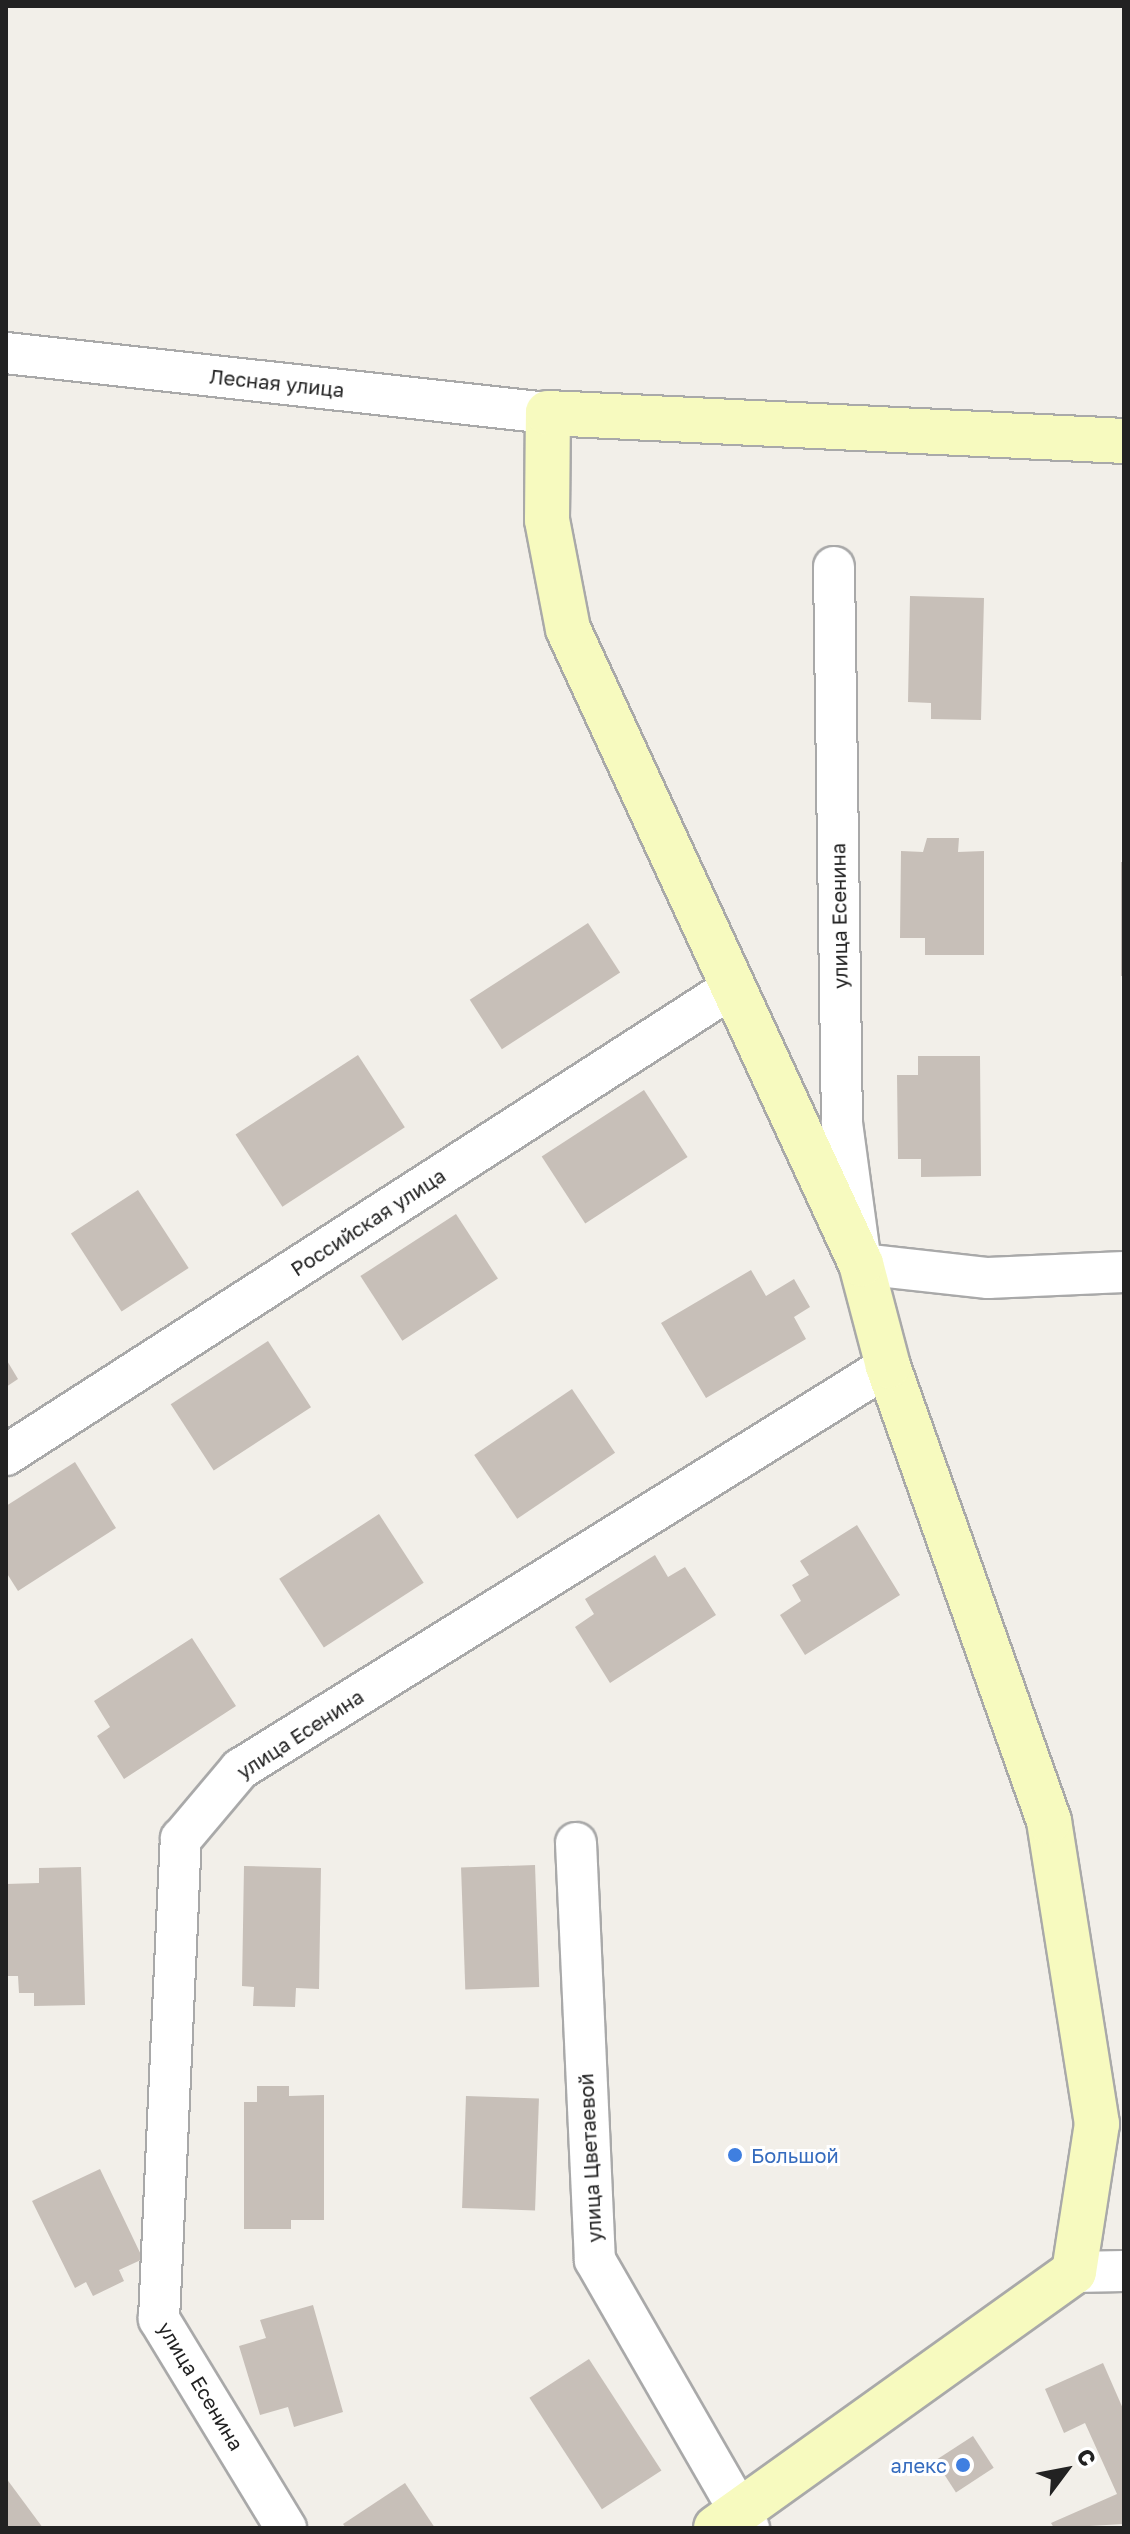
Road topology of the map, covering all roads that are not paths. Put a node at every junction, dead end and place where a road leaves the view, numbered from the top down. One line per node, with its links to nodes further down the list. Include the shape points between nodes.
1 (6, 353): 2 (street, Лесная улица)
2 (548, 413): 3 (street); 5 (street, via 547,520 568,629)
3 (1124, 441)
4 (834, 567): 6 (street, улица Есенина, via 842,1123)
5 (730, 989): 6 (street); 9 (street, Российская улица)
6 (861, 1264): 7 (street, via 988,1278); 8 (street)
7 (1124, 1272)
8 (888, 1366): 12 (street, via 1049,1821 1097,2124); 14 (street, улица Есенина, via 240,1769 181,1839 159,2319)
9 (6, 1455)
10 (576, 1843): 13 (street, улица Цветаевой, via 595,2260)
11 (1124, 2271): 12 (street)
12 (1074, 2272): 13 (street)
13 (734, 2523)
14 (286, 2528)

